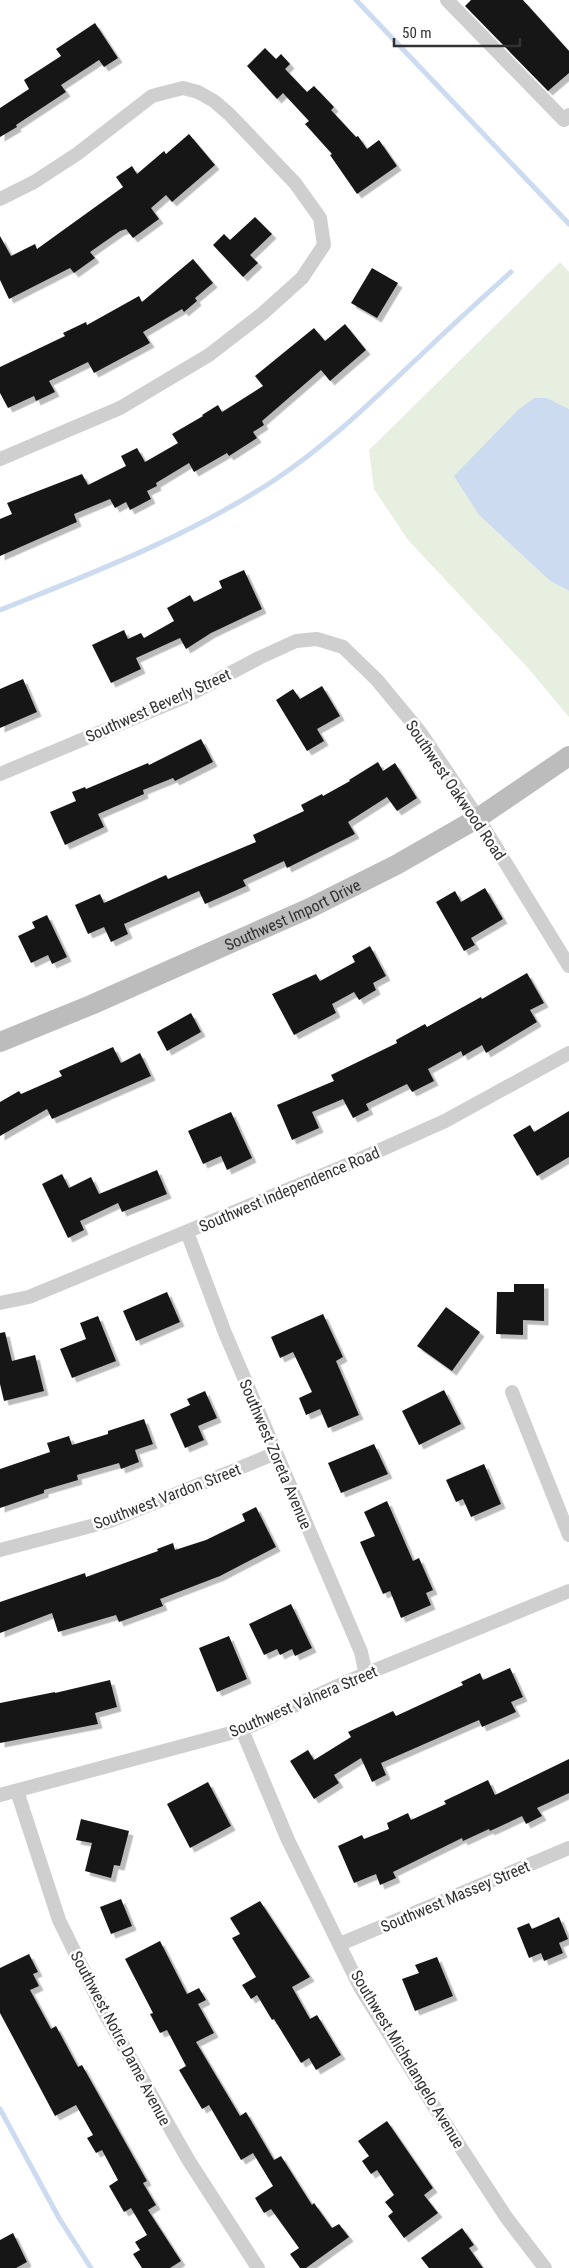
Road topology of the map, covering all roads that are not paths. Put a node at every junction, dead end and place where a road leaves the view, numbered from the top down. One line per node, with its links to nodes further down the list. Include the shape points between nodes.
1 (447, 0): 2 (street, via 564,120)
2 (569, 115)
3 (0, 199): 4 (street, via 34,182 76,154 152,96 183,88 198,92 230,114 295,183 320,218 324,245 302,278 209,355 120,408)
4 (0, 459)
5 (317, 639): 7 (street, Southwest Beverly Street, via 296,641 187,696); 8 (street, Southwest Oakwood Road, via 343,647 377,680 420,732)
6 (569, 756): 8 (street, Southwest Import Drive)
7 (0, 774)
8 (478, 818): 9 (street, Southwest Oakwood Road); 10 (street, Southwest Import Drive, via 396,865 310,908)
9 (569, 966)
10 (0, 1042)
11 (569, 1053): 12 (street, Southwest Independence Road, via 445,1121)
12 (187, 1232): 13 (street, Southwest Independence Road, via 29,1296); 15 (street, Southwest Zoreta Avenue)
13 (0, 1303)
14 (512, 1392): 16 (street)
15 (276, 1453): 17 (street, Southwest Vardon Street, via 110,1521); 19 (street, Southwest Zoreta Avenue, via 361,1652)
16 (569, 1534)
17 (0, 1550)
18 (569, 1591): 19 (street, Southwest Valnera Street)
19 (366, 1675): 20 (street, Southwest Valnera Street)
20 (242, 1730): 21 (street, Southwest Valnera Street); 24 (street, Southwest Michelangelo Avenue, via 288,1840)
21 (17, 1791): 22 (street, Southwest Valnera Street); 25 (street, Southwest Notre Dame Avenue, via 59,1920 104,2012 189,2161)
22 (0, 1795)
23 (569, 1848): 24 (street, Southwest Massey Street)
24 (340, 1944): 26 (street, Southwest Michelangelo Avenue, via 360,1987 435,2108 506,2216)
25 (258, 2268)
26 (545, 2268)

